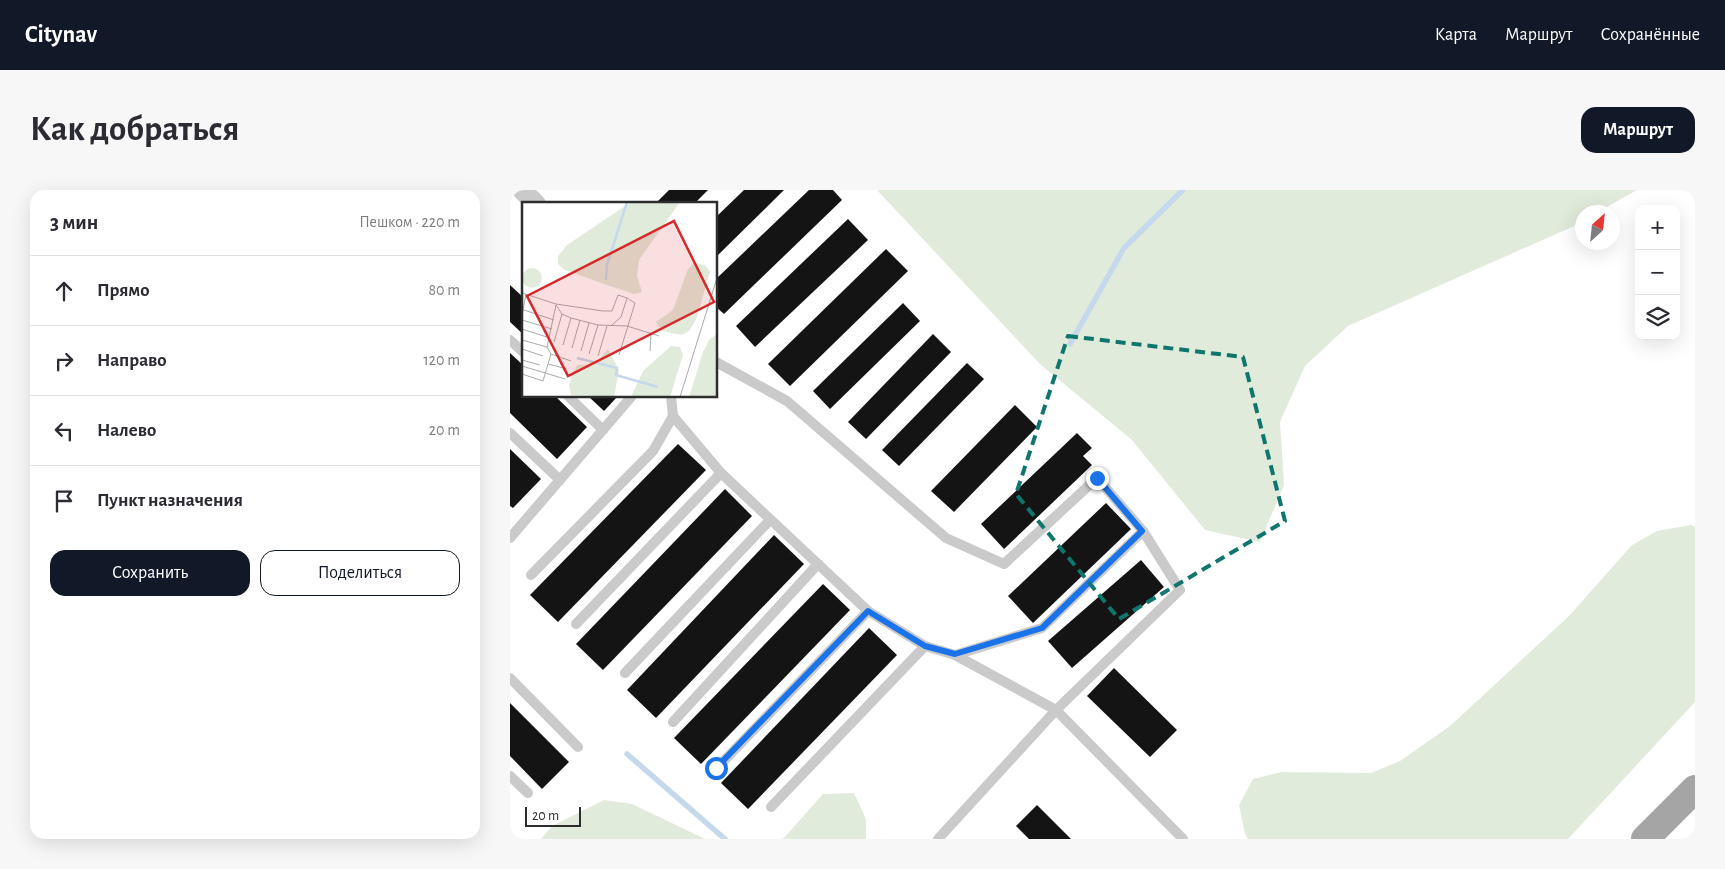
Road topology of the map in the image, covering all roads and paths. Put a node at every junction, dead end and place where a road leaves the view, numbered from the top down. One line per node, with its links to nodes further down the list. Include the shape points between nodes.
1 (522, 190): 2 (street)
2 (534, 202)
3 (510, 340): 4 (lane)
4 (522, 351)
5 (718, 363): 15 (lane, via 788,401 946,538 1004,564 1097,478)
6 (570, 398): 10 (lane)
7 (630, 398): 10 (lane)
8 (671, 398): 9 (lane)
9 (673, 416): 12 (lane); 18 (lane, via 653,451)
10 (603, 430): 13 (lane)
11 (510, 433): 13 (lane)
12 (721, 473): 14 (lane); 20 (lane)
13 (560, 480): 16 (lane)
14 (770, 520): 17 (lane); 23 (lane)
15 (1142, 531): 22 (lane, via 1042,628); 25 (lane, via 1180,590)
16 (512, 532)
17 (818, 564): 19 (lane); 26 (lane)
18 (531, 575)
19 (868, 611): 21 (lane); 28 (lane)
20 (576, 624)
21 (925, 646): 22 (lane); 32 (lane)
22 (955, 654): 25 (lane)
23 (625, 673)
24 (510, 678): 27 (lane)
25 (1056, 710): 33 (lane); 34 (lane)
26 (673, 722)
27 (578, 748)
28 (716, 768)
29 (510, 776): 31 (lane)
30 (1695, 789): 35 (main road)
31 (528, 793)
32 (771, 807)
33 (938, 839)
34 (1182, 839)
35 (1645, 839)

